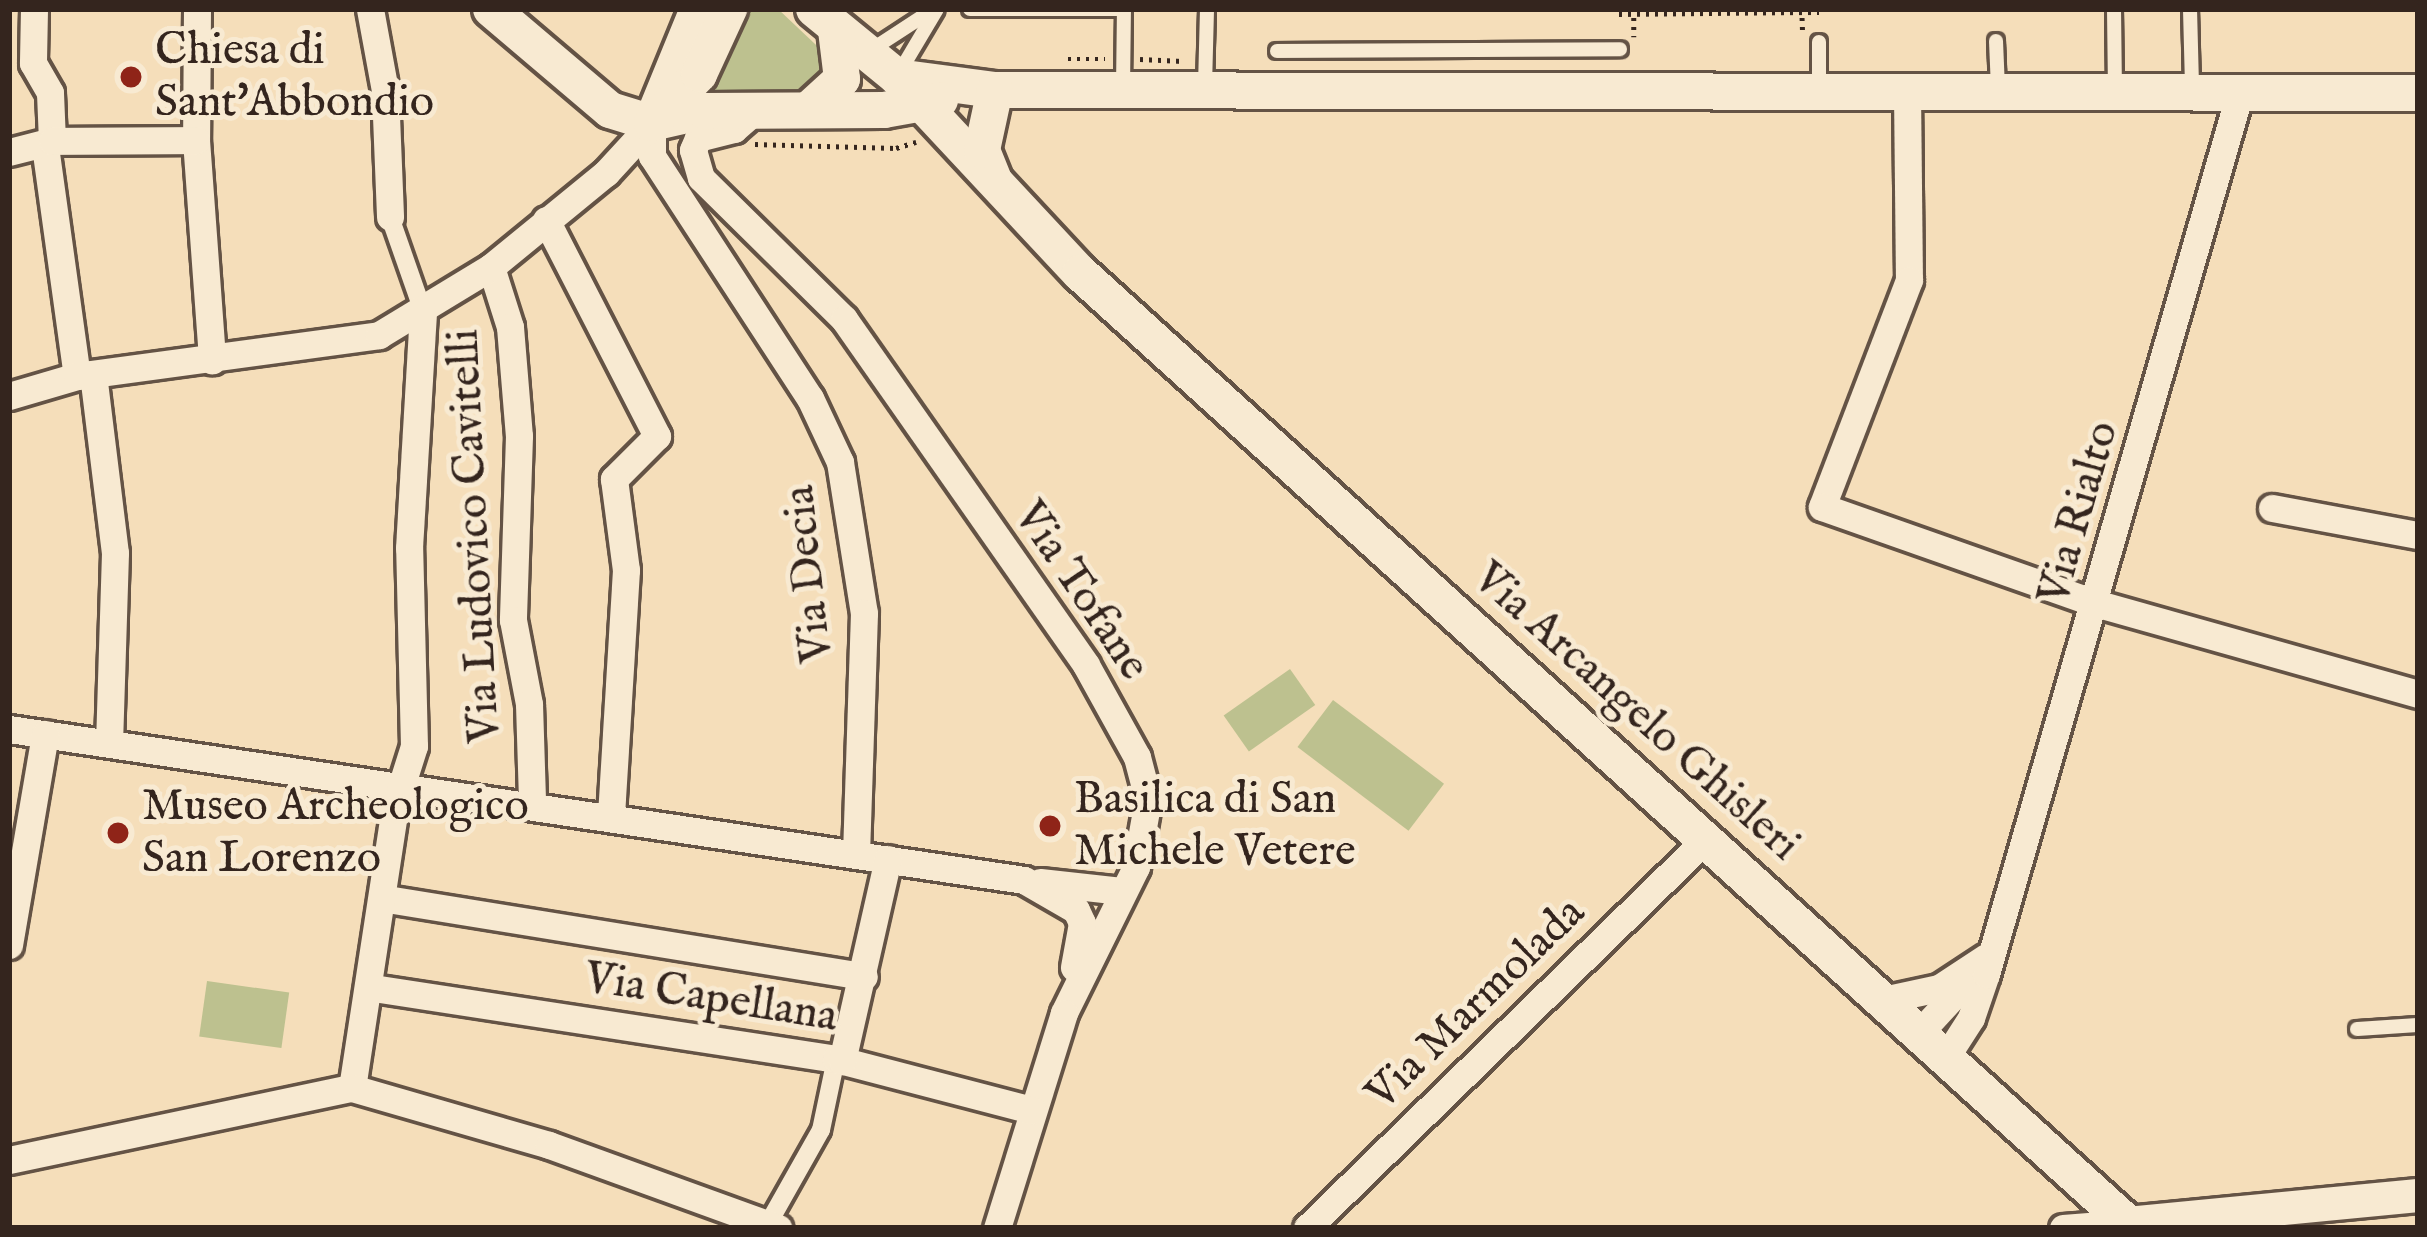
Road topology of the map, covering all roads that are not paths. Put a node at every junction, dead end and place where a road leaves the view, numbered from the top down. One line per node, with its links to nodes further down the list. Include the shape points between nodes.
1 (34, 9): 39 (street, via 33,63 50,93)
2 (197, 9): 38 (street)
3 (370, 9): 43 (street, via 385,91)
4 (491, 9): 37 (main road, via 610,110)
5 (698, 9): 37 (main road)
6 (729, 9): 37 (main road, via 699,74)
7 (936, 9): 21 (lane); 34 (lane)
8 (970, 9): 13 (lane)
9 (1124, 9): 13 (lane); 27 (lane)
10 (1207, 9): 28 (lane)
11 (2114, 9): 23 (lane)
12 (2190, 9): 25 (lane)
13 (985, 10)
14 (825, 19): 21 (main road); 36 (main road, via 842,79)
15 (1996, 40): 24 (lane)
16 (1819, 42): 33 (lane)
17 (1619, 49): 19 (lane)
18 (1448, 50): 19 (lane); 20 (lane); 31 (lane)
19 (1561, 50): 32 (lane)
20 (1277, 51)
21 (867, 53): 34 (main road)
22 (979, 88): 27 (main road); 34 (main road); 41 (main road, via 982,150)
23 (2115, 88): 24 (main road); 25 (main road)
24 (1998, 89): 29 (main road)
25 (2192, 89): 26 (main road)
26 (2242, 89): 30 (main road); 54 (street, Via Rialto)
27 (1123, 91): 28 (main road)
28 (1205, 91): 31 (main road)
29 (1906, 91): 33 (main road); 54 (street, via 1909,280 1822,507)
30 (2417, 91)
31 (1448, 92): 32 (main road)
32 (1562, 93): 33 (main road)
33 (1820, 93)
34 (900, 96): 36 (main road); 41 (main road, Via Arcangelo Ghisleri); 47 (main road, Via Arcangelo Ghisleri, via 998,213)
35 (758, 108): 36 (main road); 37 (main road); 42 (street, Via Tofane, via 734,129 698,138 693,150 701,178)
36 (808, 110)
37 (652, 123): 44 (street, via 616,165); 45 (street, Via Decia, via 652,156)
38 (196, 140): 39 (street); 49 (street)
39 (49, 144): 40 (street); 50 (street)
40 (9, 152)
41 (996, 183): 47 (main road, Via Arcangelo Ghisleri)
42 (732, 209): 45 (street); 66 (street, Via Tofane, via 844,319 1086,664 1137,757 1148,799 1144,842)
43 (390, 217): 48 (street)
44 (546, 220): 46 (street); 61 (street, via 657,436 614,479 626,570)
45 (706, 230): 63 (street, Via Decia, via 840,461 864,613)
46 (491, 266): 48 (street); 60 (street, Via Ludovico Cavitelli, via 510,327 519,436 513,620 529,704)
47 (1080, 273): 62 (main road, Via Arcangelo Ghisleri)
48 (423, 311): 49 (street, via 379,335); 59 (street, via 409,548 413,746)
49 (212, 360): 50 (street)
50 (85, 375): 51 (street); 58 (street, via 115,553)
51 (9, 396)
52 (2272, 508): 53 (street)
53 (2418, 535)
54 (2098, 604): 55 (street); 69 (street, Via Rialto)
55 (2418, 694)
56 (9, 729): 57 (street)
57 (45, 734): 58 (street); 68 (street)
58 (110, 742): 59 (street)
59 (401, 786): 60 (street); 67 (street)
60 (532, 802): 61 (street)
61 (610, 814): 63 (street)
62 (1704, 841): 72 (main road, Via Arcangelo Ghisleri); 86 (street, Via Marmolada)
63 (856, 854): 64 (street)
64 (888, 859): 65 (street); 70 (street)
65 (1024, 880): 66 (street); 73 (street, via 1056,893 1082,922)
66 (1122, 890): 73 (street, Via Tofane)
67 (387, 899): 70 (street); 71 (street)
68 (9, 945)
69 (1986, 957): 72 (street, via 1939,988); 76 (street, Via Rialto)
70 (864, 976): 77 (street)
71 (373, 988): 77 (street, Via Capellana); 78 (street)
72 (1882, 1000): 76 (main road, Via Arcangelo Ghisleri)
73 (1064, 1012): 79 (street, Via Tofane)
74 (2418, 1025): 75 (lane)
75 (2357, 1029)
76 (1933, 1045): 84 (main road, Via Arcangelo Ghisleri)
77 (839, 1060): 79 (street, Via Capellana); 83 (street, via 820,1130)
78 (352, 1088): 80 (street); 83 (street, via 549,1145)
79 (1032, 1110): 85 (street, Via Tofane)
80 (9, 1160)
81 (2418, 1195): 82 (street)
82 (2222, 1221): 84 (street)
83 (773, 1226)
84 (2127, 1226): 87 (street)
85 (997, 1228)
86 (1307, 1228)
87 (2062, 1228)

